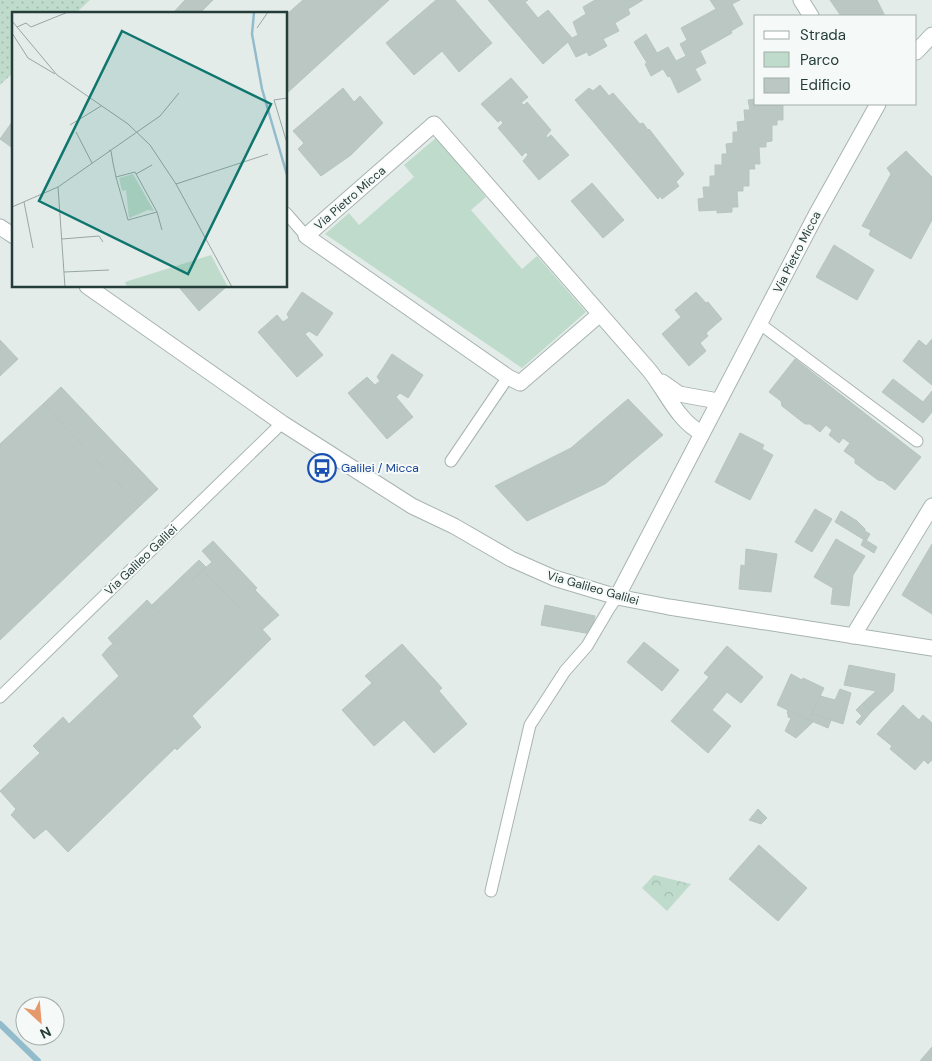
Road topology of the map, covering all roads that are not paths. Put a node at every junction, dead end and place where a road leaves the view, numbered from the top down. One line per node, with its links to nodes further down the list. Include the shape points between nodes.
1 (802, 0): 2 (street)
2 (810, 15)
3 (932, 35): 4 (street)
4 (917, 51)
5 (871, 108): 12 (street, Via Pietro Micca)
6 (288, 215): 9 (lane)
7 (0, 227): 8 (street)
8 (12, 235)
9 (306, 236): 11 (street, Via Pietro Micca, via 434,124); 14 (street, Via Pietro Micca)
10 (90, 288): 16 (street, Via Galileo Galilei)
11 (600, 314): 13 (street, Via Pietro Micca); 14 (street, via 520,382)
12 (760, 324): 15 (street, Via Pietro Micca); 18 (lane)
13 (652, 374): 15 (street, Via Pietro Micca, via 679,394); 17 (street, Via Pietro Micca, via 693,429)
14 (508, 377): 19 (lane)
15 (718, 401): 17 (street, Via Pietro Micca)
16 (282, 423): 21 (street, Via Galileo Galilei, via 412,506 510,559 554,578); 24 (lane, Via Galileo Galilei)
17 (702, 433): 21 (street, Via Pietro Micca)
18 (917, 441)
19 (451, 461)
20 (932, 506): 22 (street)
21 (617, 597): 22 (street, Via Galileo Galilei); 25 (lane, via 587,646 530,725)
22 (853, 636): 23 (street, Via Galileo Galilei)
23 (932, 648)
24 (0, 698)
25 (491, 891)

